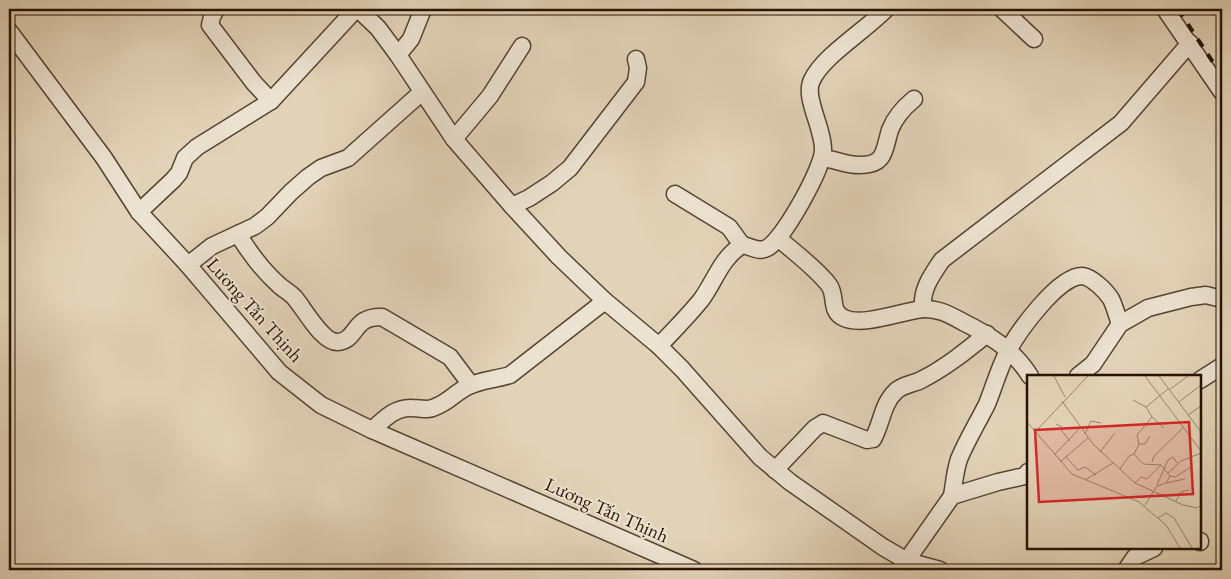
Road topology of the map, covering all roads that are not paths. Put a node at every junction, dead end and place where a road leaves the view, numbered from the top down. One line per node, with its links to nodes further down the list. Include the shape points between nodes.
1 (216, 9): 16 (street, via 210,25)
2 (357, 9): 11 (street, via 378,28); 16 (street)
3 (423, 9): 11 (street, via 410,39)
4 (886, 9): 18 (street, via 819,68 811,82 809,91 822,137)
5 (1002, 9): 8 (street)
6 (1165, 9): 9 (street)
7 (9, 31): 21 (street, Lương Tấn Thịnh, via 104,158)
8 (1034, 38)
9 (1190, 43): 14 (street); 28 (street, via 1120,123 942,260 924,290)
10 (522, 46): 17 (street, via 490,96)
11 (398, 55): 13 (street)
12 (636, 59): 20 (street, via 636,82 570,168 537,193)
13 (422, 92): 17 (street); 22 (street, via 348,158 321,168 267,217)
14 (1222, 92)
15 (914, 99): 18 (street, via 895,120 882,158 863,166)
16 (271, 101): 21 (street, via 197,147 185,158 173,180)
17 (454, 138): 20 (street)
18 (822, 158): 23 (street, via 805,196)
19 (675, 194): 24 (street, via 729,227)
20 (512, 206): 27 (street)
21 (139, 212): 25 (street, Lương Tấn Thịnh)
22 (238, 234): 25 (street, via 212,246); 37 (street, via 278,285 293,296 329,340 339,342 348,339 365,319 382,317 450,357)
23 (778, 238): 24 (street, via 771,246 759,250); 28 (street, via 830,286 835,311 847,320 869,320)
24 (742, 245): 31 (street, via 724,262 702,298)
25 (188, 265): 38 (street, Lương Tấn Thịnh, via 279,372 321,405)
26 (1222, 300): 29 (street, via 1191,296 1148,308)
27 (605, 301): 31 (street); 37 (street, via 510,375)
28 (923, 309): 30 (street, via 941,311)
29 (1120, 324): 32 (street, via 1111,299 1088,278 1078,277 1048,297); 35 (street, via 1092,364)
30 (987, 334): 32 (street); 39 (street, via 940,369 897,390 885,405 873,439 867,440 823,423)
31 (659, 346): 39 (street)
32 (1008, 351): 34 (street); 41 (street, via 959,459)
33 (1222, 366): 36 (street)
34 (1029, 375)
35 (1079, 375)
36 (1201, 379)
37 (471, 384): 38 (street, via 434,408 397,410)
38 (372, 430): 44 (street, Lương Tấn Thịnh)
39 (775, 470): 43 (street)
40 (1027, 475): 41 (street)
41 (952, 496): 43 (street)
42 (1152, 549): 46 (street, via 1136,558)
43 (904, 565): 45 (street)
44 (694, 570)
45 (940, 570)
46 (1126, 570)

